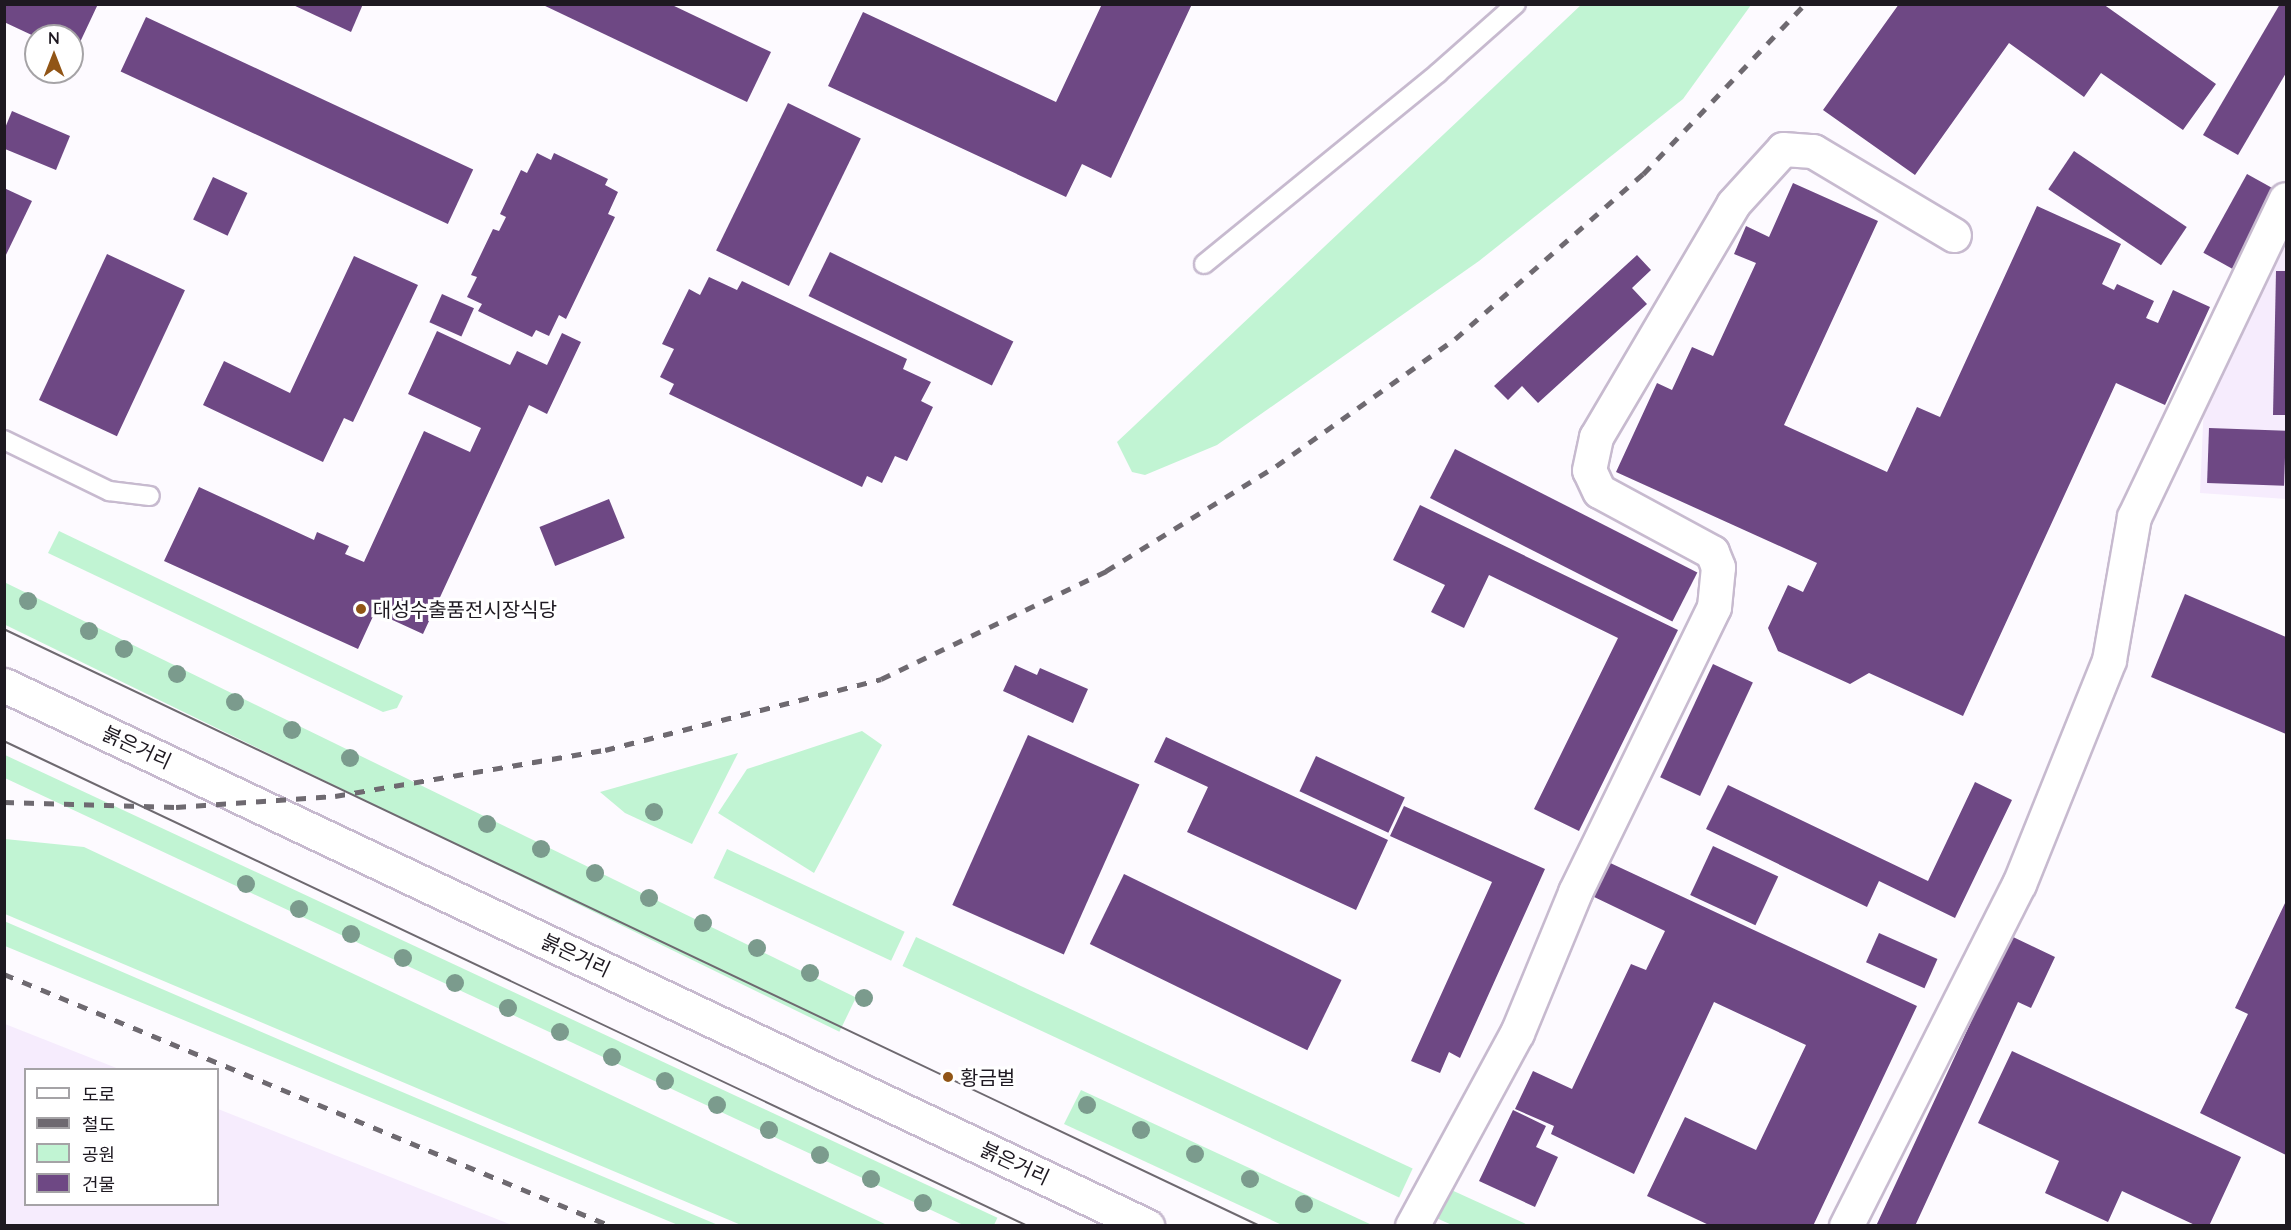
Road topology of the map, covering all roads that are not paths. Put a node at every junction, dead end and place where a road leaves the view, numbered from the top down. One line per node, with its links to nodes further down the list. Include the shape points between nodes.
1 (1516, 4): 4 (lane, via 1438,73)
2 (2286, 199): 10 (street, via 2134,518 2109,660 2019,884)
3 (1954, 235): 9 (street, via 1813,151 1783,149 1733,204 1596,437 1589,470 1599,491 1712,552 1718,567 1714,607 1575,892 1517,1033)
4 (1204, 264)
5 (4, 440): 6 (lane, via 109,491)
6 (150, 496)
7 (4, 685): 8 (street, 붉은거리)
8 (1147, 1226)
9 (1412, 1226)
10 (1846, 1226)

